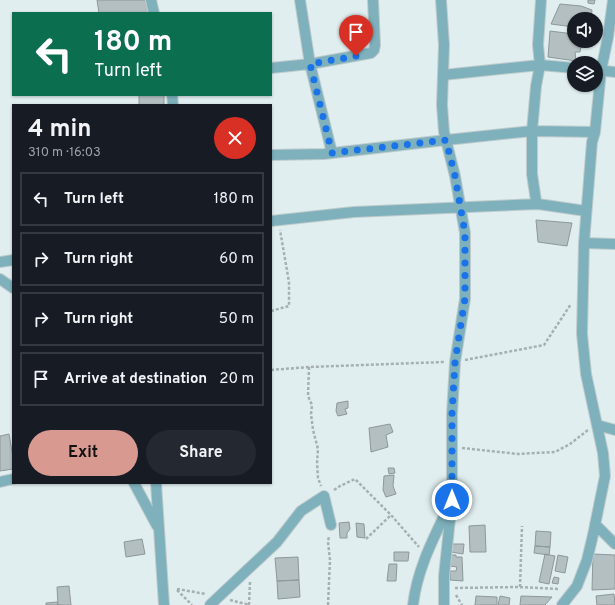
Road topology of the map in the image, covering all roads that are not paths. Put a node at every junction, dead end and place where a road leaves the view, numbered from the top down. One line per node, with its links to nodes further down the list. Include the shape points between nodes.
1 (151, 0): 7 (street)
2 (300, 0): 9 (street)
3 (373, 0): 9 (street, via 374,50 371,53)
4 (441, 0): 15 (street)
5 (541, 0): 10 (street, via 538,45)
6 (613, 0): 8 (street)
7 (154, 12)
8 (603, 56)
9 (310, 64): 12 (street); 20 (street)
10 (540, 65): 11 (street); 15 (street); 17 (street)
11 (567, 67)
12 (272, 68)
13 (603, 70): 14 (street)
14 (615, 72)
15 (443, 76): 19 (street, via 442,105)
16 (597, 92): 18 (street)
17 (532, 131): 18 (street); 19 (street); 22 (street, via 532,174)
18 (594, 132): 24 (street)
19 (446, 140): 20 (street); 23 (street)
20 (332, 153): 21 (street)
21 (272, 155)
22 (538, 204): 23 (street); 24 (street)
23 (460, 208): 25 (street, via 354,212); 38 (street, via 465,233 465,298 455,362)
24 (586, 211): 26 (street)
25 (275, 221)
26 (584, 244): 27 (street); 32 (street, via 582,334 586,374)
27 (615, 244)
28 (12, 260): 29 (street)
29 (0, 262)
30 (0, 279): 31 (street)
31 (12, 287)
32 (597, 425): 33 (street); 39 (street, via 605,476)
33 (615, 430)
34 (12, 479): 35 (street)
35 (0, 482)
36 (135, 484): 41 (street)
37 (156, 484): 41 (street)
38 (452, 500): 45 (street, via 426,555); 46 (street, via 444,576)
39 (595, 524): 42 (street); 47 (street, via 587,560 577,586)
40 (330, 525): 44 (street, via 324,496 301,511 277,542)
41 (159, 530): 43 (street)
42 (615, 544)
43 (164, 605)
44 (210, 605)
45 (412, 605)
46 (444, 605)
47 (562, 605)

